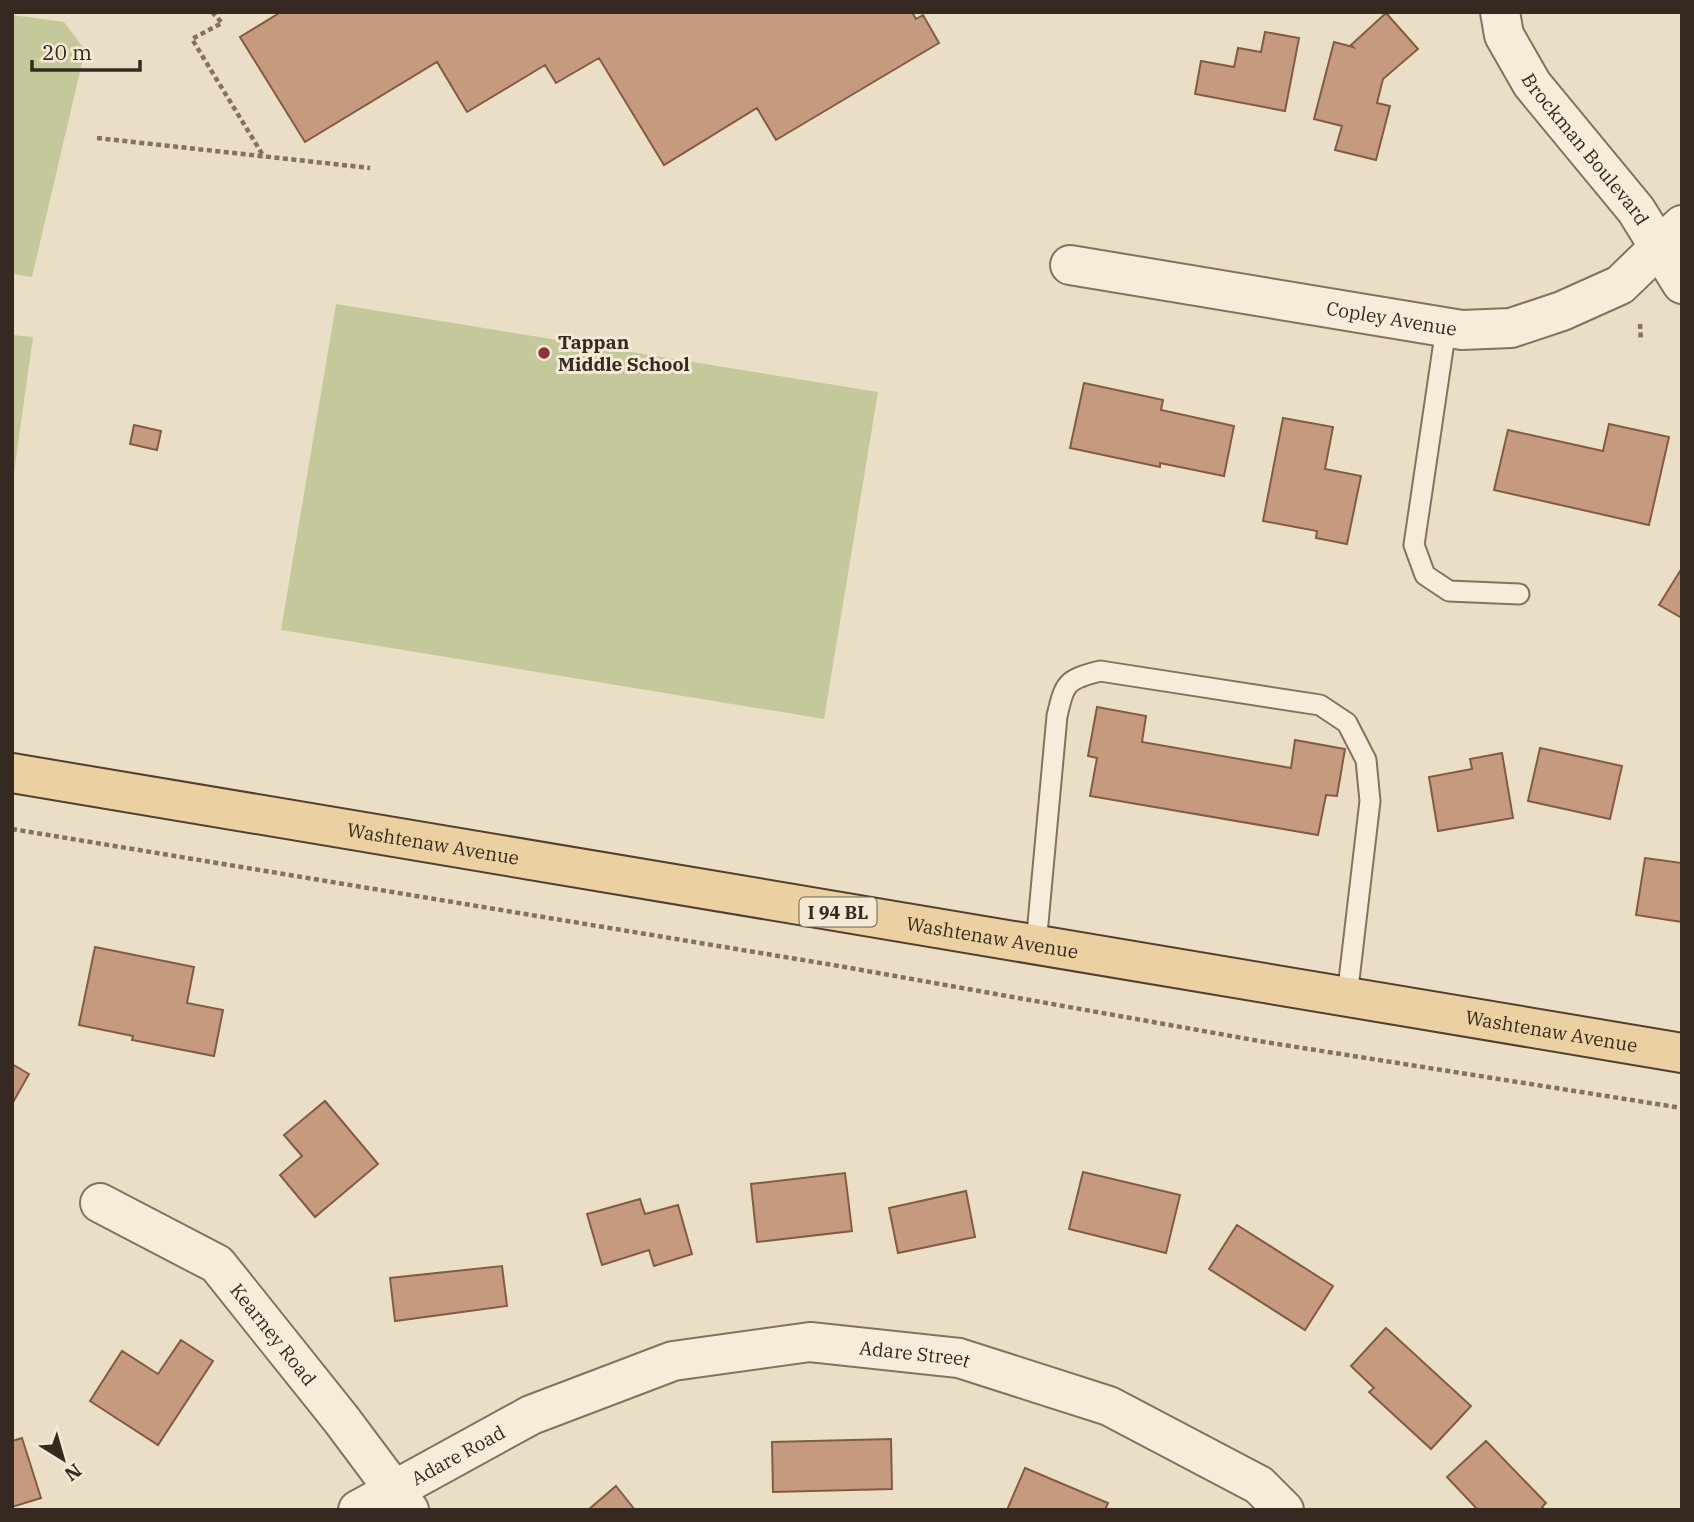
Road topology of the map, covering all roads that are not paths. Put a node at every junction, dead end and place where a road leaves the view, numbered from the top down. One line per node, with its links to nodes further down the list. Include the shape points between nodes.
1 (1500, 12): 2 (street, Brockman Boulevard, via 1504,35 1532,84 1636,210)
2 (1671, 236): 4 (street, Brockman Boulevard); 5 (street, Copley Avenue, via 1620,285 1562,311 1511,328)
3 (1070, 265): 5 (street, Copley Avenue)
4 (1682, 284)
5 (1446, 328): 6 (lane, via 1414,545 1425,575 1449,591)
6 (1519, 594)
7 (12, 773): 8 (main road, Washtenaw Avenue / I 94 BL)
8 (1036, 945): 9 (main road, Washtenaw Avenue / I 94 BL); 9 (lane, via 1063,688 1078,677 1100,671 1320,705 1347,723 1368,774 1370,801)
9 (1347, 997): 10 (main road, Washtenaw Avenue / I 94 BL)
10 (1682, 1053)
11 (100, 1203): 13 (street, Kearney Road, via 217,1264)
12 (521, 1420): 13 (street, Adare Road); 15 (street, Adare Street, via 673,1361 810,1342 959,1358 1109,1406 1259,1485)
13 (401, 1500): 14 (street, Adare Road)
14 (358, 1510)
15 (1284, 1510)

